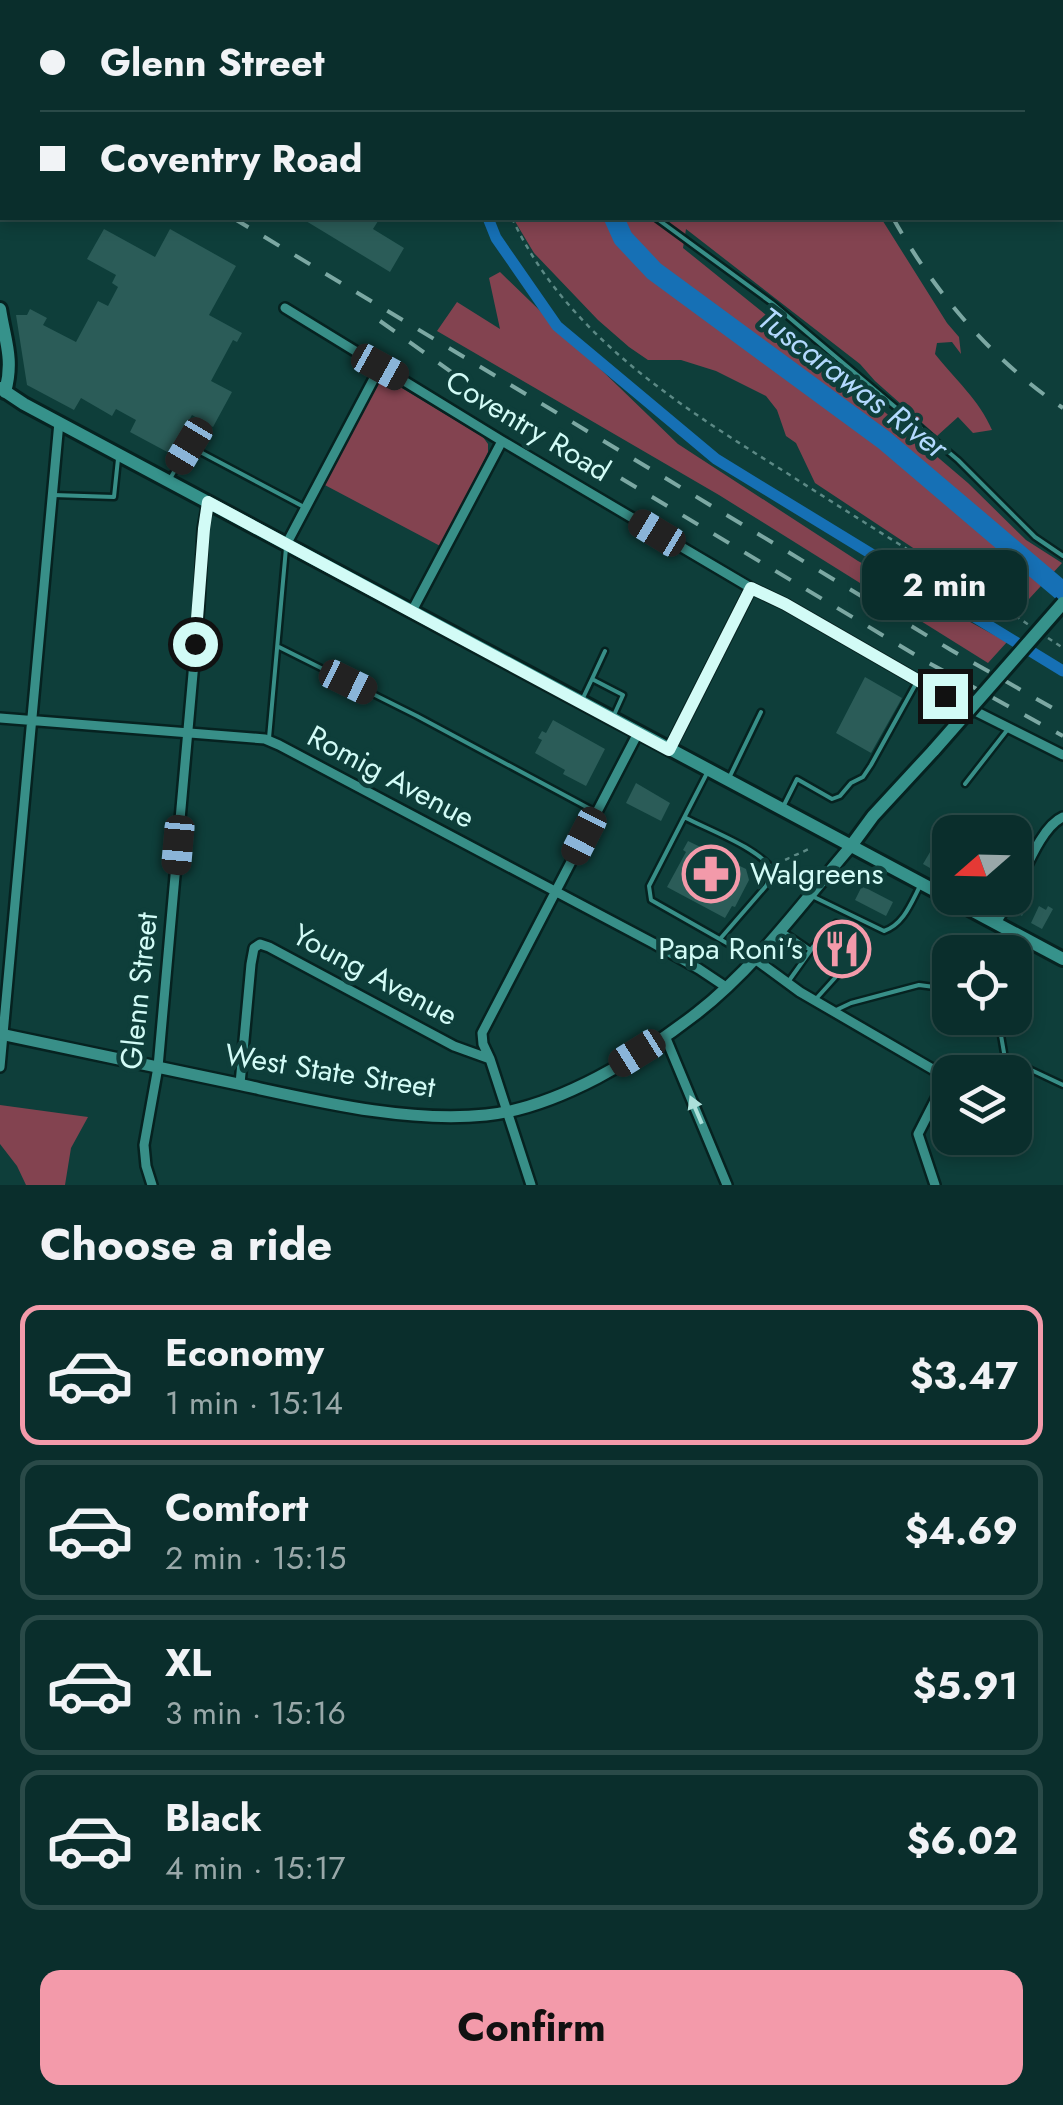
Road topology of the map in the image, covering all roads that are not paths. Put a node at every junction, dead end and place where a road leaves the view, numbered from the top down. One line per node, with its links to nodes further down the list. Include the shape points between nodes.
1 (659, 220): 15 (lane, via 772,303)
2 (286, 308): 5 (street, Coventry Road)
3 (0, 309): 4 (main road)
4 (3, 343): 6 (main road, via 10,374)
5 (380, 367): 8 (street, Coventry Road); 13 (street)
6 (2, 390): 7 (main road)
7 (59, 422): 9 (main road); 11 (street)
8 (502, 441): 16 (street, Coventry Road); 18 (street)
9 (118, 454): 10 (main road); 11 (lane, via 114,498)
10 (169, 480): 12 (main road); 13 (lane, via 189,446)
11 (51, 494): 27 (street)
12 (208, 502): 14 (main road); 30 (street, Glenn Street)
13 (306, 507): 14 (street)
14 (286, 543): 18 (main road); 19 (lane)
15 (1063, 556)
16 (751, 588): 22 (street, Coventry Road); 32 (street)
17 (1063, 603): 41 (main road, West State Street, bridge)
18 (412, 611): 23 (main road)
19 (279, 648): 31 (lane); 38 (lane)
20 (605, 651): 21 (lane)
21 (592, 678): 23 (lane); 26 (lane, via 623,696)
22 (918, 680): 28 (street, Coventry Road); 37 (lane, via 862,777 832,799 797,779)
23 (581, 702): 26 (main road)
24 (761, 712): 35 (lane)
25 (0, 718): 27 (street, Romig Avenue)
26 (612, 719): 29 (main road)
27 (32, 721): 30 (street, Romig Avenue); 58 (street)
28 (1008, 729): 33 (street, Coventry Road); 36 (lane)
29 (638, 733): 32 (main road); 38 (street)
30 (188, 734): 31 (street, Romig Avenue); 63 (street, Glenn Street)
31 (269, 741): 44 (street, Romig Avenue)
32 (669, 750): 34 (main road)
33 (1063, 754)
34 (708, 770): 35 (main road); 39 (lane)
35 (728, 781): 37 (main road)
36 (965, 784)
37 (782, 810): 41 (main road)
38 (596, 812): 44 (street)
39 (684, 817): 49 (lane, via 649,886 651,900); 49 (lane, via 773,871)
40 (1063, 817): 42 (street)
41 (851, 846): 43 (main road); 45 (street, West State Street)
42 (1032, 858)
43 (922, 883): 45 (lane, via 900,922 884,932); 47 (main road)
44 (555, 893): 55 (street, Romig Avenue); 61 (street, via 482,1032)
45 (810, 894): 48 (street, West State Street)
46 (1001, 915): 47 (street)
47 (996, 923): 52 (main road)
48 (780, 930): 50 (lane); 51 (street, West State Street)
49 (720, 939): 51 (lane)
50 (811, 950): 53 (lane); 56 (lane, via 836,924 862,941)
51 (755, 959): 53 (street); 55 (street, West State Street)
52 (1063, 959)
53 (787, 983): 56 (street)
54 (932, 986): 57 (lane)
55 (726, 987): 60 (street, West State Street)
56 (814, 1000): 57 (street)
57 (834, 1011): 70 (street, via 941,1074 944,1083 918,1134)
58 (2, 1034): 62 (street); 63 (street, West State Street)
59 (1000, 1035): 65 (lane, via 1007,1070 1027,1068)
60 (664, 1036): 66 (street, West State Street, via 570,1091); 69 (street, one-way to 60)
61 (490, 1059): 64 (street, Young Avenue, via 260,944 251,964); 66 (street)
62 (0, 1067)
63 (158, 1067): 64 (street, West State Street); 67 (street, Glenn Street, via 144,1145)
64 (240, 1084): 66 (street, West State Street, via 401,1113)
65 (1063, 1085)
66 (507, 1111): 68 (street)
67 (152, 1185)
68 (531, 1185)
69 (727, 1185)
70 (934, 1185)

